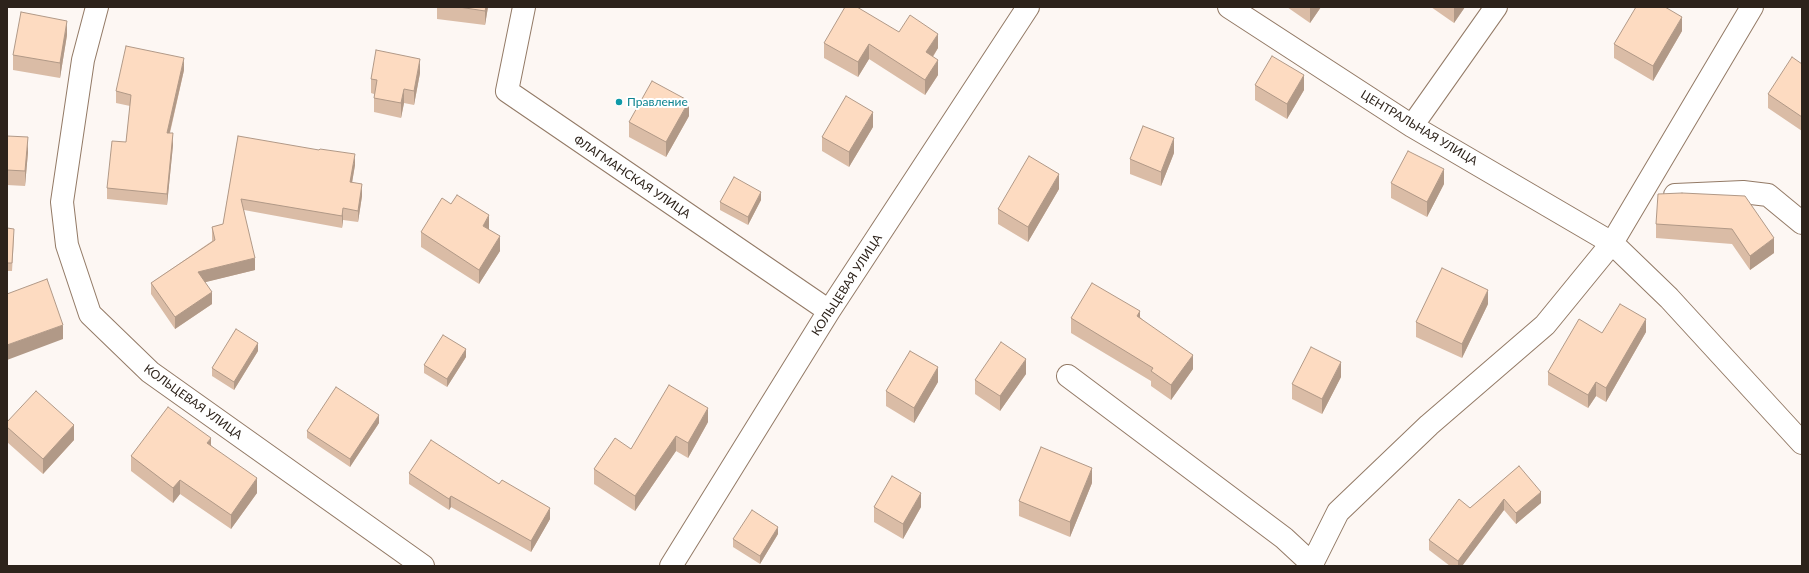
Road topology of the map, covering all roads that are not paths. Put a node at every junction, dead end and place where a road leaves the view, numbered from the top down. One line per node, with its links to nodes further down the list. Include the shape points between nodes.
1 (97, 7): 15 (street, КОЛЬЦЕВАЯ УЛИЦА, via 82,60 62,202 67,245 90,314 150,372)
2 (524, 7): 11 (street, ФЛАГМАНСКАЯ УЛИЦА, via 507,91)
3 (1028, 7): 11 (street, КОЛЬЦЕВАЯ УЛИЦА)
4 (1230, 7): 7 (street, ЦЕНТРАЛЬНАЯ УЛИЦА)
5 (1496, 7): 7 (street)
6 (1752, 7): 8 (street)
7 (1412, 126): 10 (street, ЦЕНТРАЛЬНАЯ УЛИЦА)
8 (1640, 197): 9 (street, via 1743,192 1768,195); 10 (street)
9 (1802, 223)
10 (1612, 242): 13 (street, ЦЕНТРАЛЬНАЯ УЛИЦА, via 1669,298); 14 (street, via 1545,325 1429,425 1338,512)
11 (829, 312): 16 (street, КОЛЬЦЕВАЯ УЛИЦА)
12 (1068, 376): 14 (street, via 1284,538)
13 (1802, 443)
14 (1311, 565)
15 (423, 566)
16 (671, 566)

